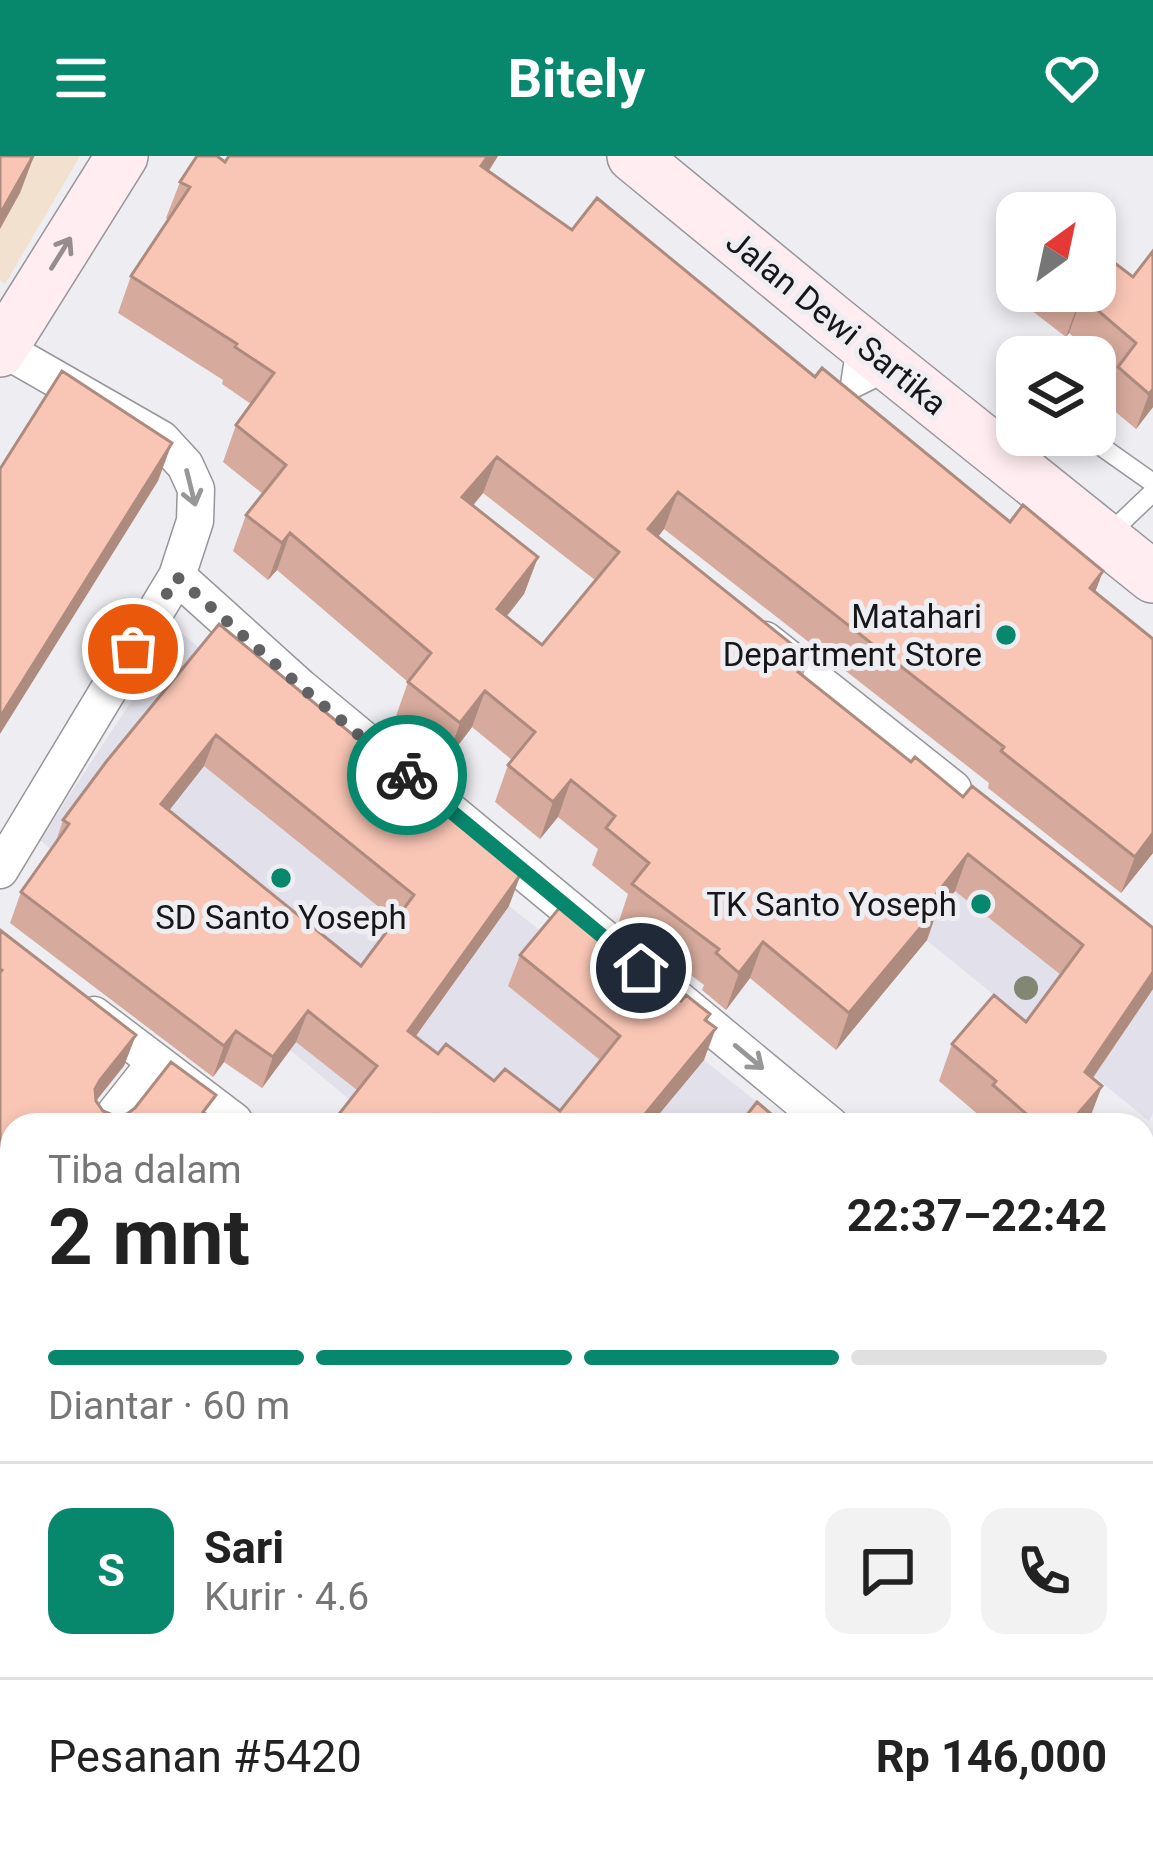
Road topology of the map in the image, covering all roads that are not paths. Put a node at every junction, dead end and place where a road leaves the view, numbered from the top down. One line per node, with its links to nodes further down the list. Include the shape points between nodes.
1 (122, 156): 3 (main road, one-way to 1)
2 (633, 156): 6 (main road, Jalan Dewi Sartika, via 860,376 1009,448)
3 (4, 338): 7 (street, one-way to 7, via 161,439 185,465 196,489 195,521)
4 (1112, 456): 5 (lane)
5 (1153, 488): 6 (lane)
6 (1136, 558)
7 (177, 577): 10 (street); 15 (street, one-way to 15)
8 (740, 620): 9 (street)
9 (984, 813)
10 (0, 870)
11 (69, 996): 12 (street)
12 (156, 1062): 13 (street); 14 (street)
13 (116, 1113)
14 (223, 1113)
15 (815, 1113)

